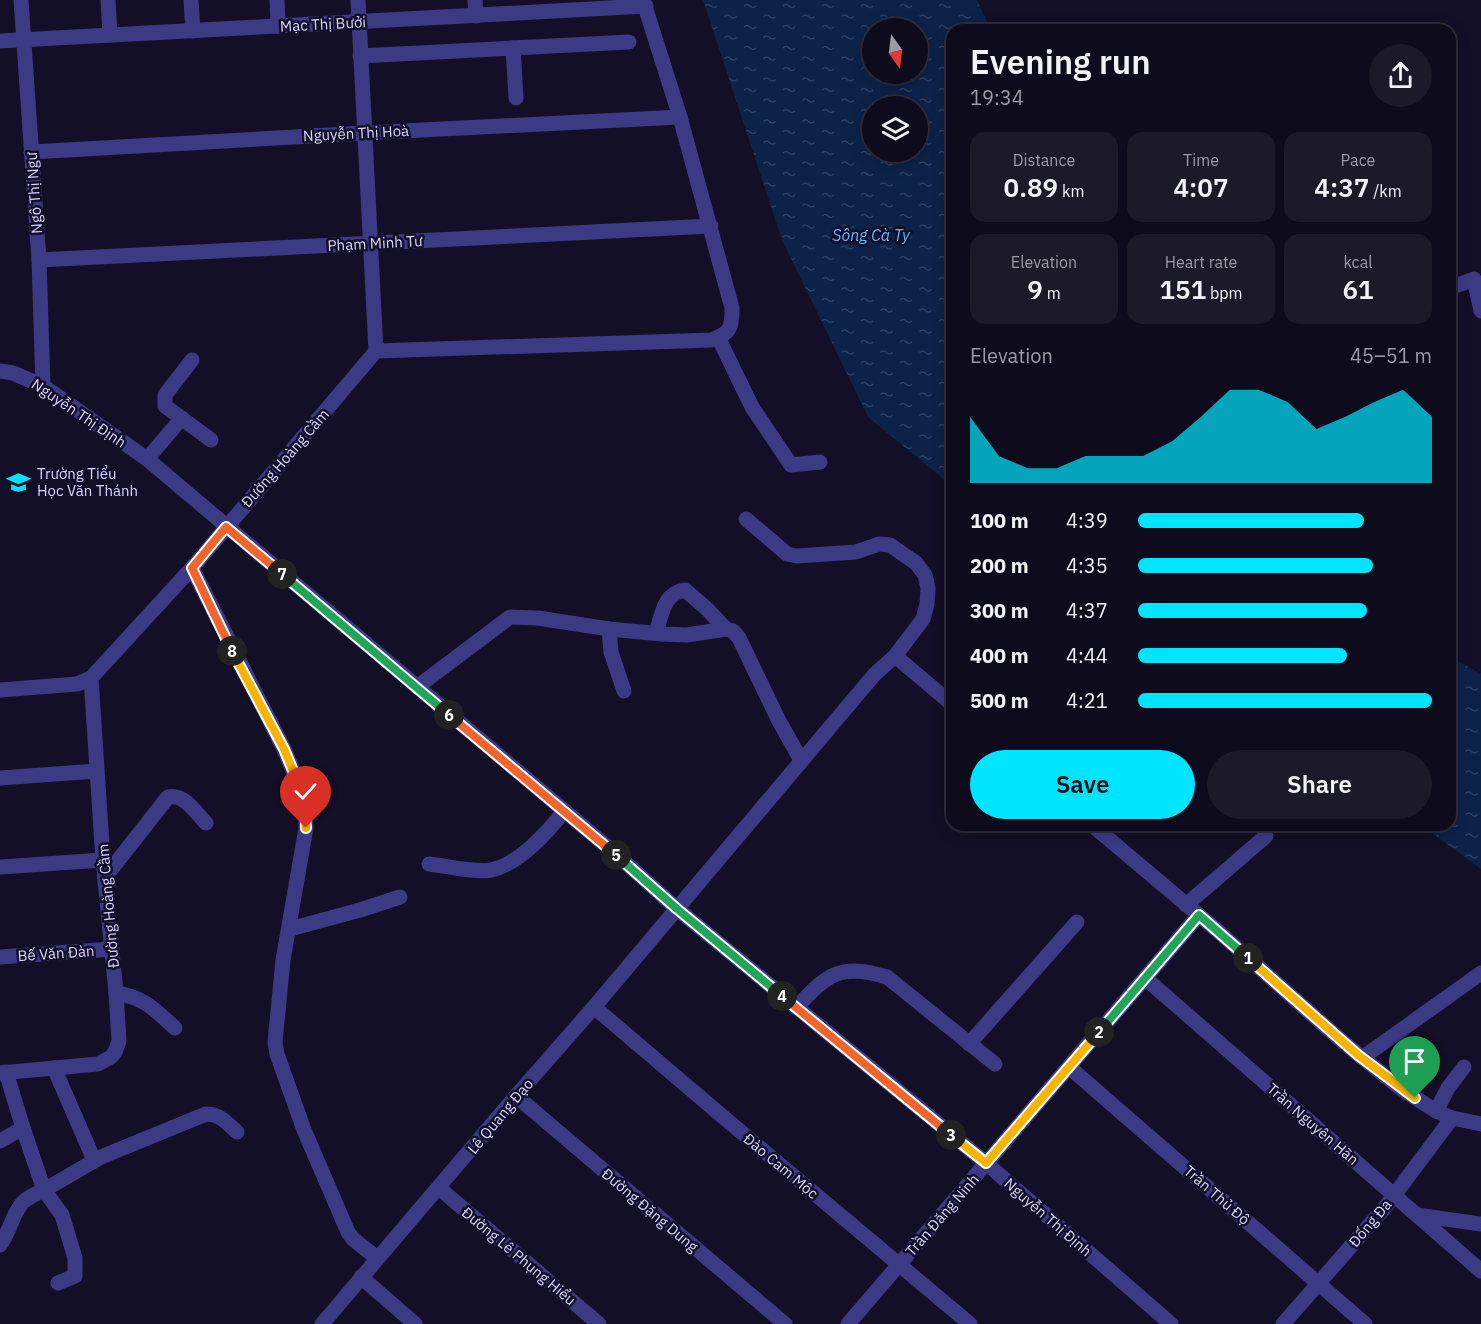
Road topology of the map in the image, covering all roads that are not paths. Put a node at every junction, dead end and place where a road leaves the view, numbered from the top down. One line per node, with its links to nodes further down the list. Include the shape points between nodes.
1 (21, 0): 12 (street, Ngô Thị Ngư)
2 (108, 0): 11 (street)
3 (191, 0): 10 (street)
4 (277, 0): 9 (street)
5 (358, 0): 8 (street)
6 (645, 3): 7 (street, Mạc Thị Bưởi); 18 (street)
7 (476, 8): 8 (street, Mạc Thị Bưởi)
8 (359, 22): 9 (street, Mạc Thị Bưởi); 16 (street)
9 (279, 26): 10 (street, Mạc Thị Bưởi)
10 (193, 31): 11 (street, Mạc Thị Bưởi)
11 (110, 35): 12 (street, Mạc Thị Bưởi)
12 (23, 40): 13 (street, Mạc Thị Bưởi); 20 (street, Ngô Thị Ngư)
13 (0, 41)
14 (629, 42): 15 (street)
15 (513, 48): 16 (street); 17 (street)
16 (360, 56): 19 (street)
17 (516, 98)
18 (680, 117): 19 (street, Nguyễn Thị Hoà); 21 (street)
19 (364, 133): 20 (street, Nguyễn Thị Hoà); 22 (street)
20 (31, 152): 23 (street, Ngô Thị Ngư)
21 (711, 226): 22 (street, Phạm Minh Tư); 27 (street, via 732,308 732,324)
22 (369, 243): 23 (street, Phạm Minh Tư); 28 (street)
23 (39, 260): 31 (street, Ngô Thị Ngư)
24 (1477, 275): 25 (street); 26 (street)
25 (1456, 285)
26 (1481, 311)
27 (718, 337): 28 (street); 35 (street, via 752,407 791,465)
28 (376, 351): 37 (street, Đường Hoàng Cầm)
29 (192, 360): 32 (street, via 165,394 165,406)
30 (0, 371): 31 (street, Nguyễn Thị Định)
31 (43, 386): 34 (street, Nguyễn Thị Định)
32 (182, 418): 33 (street); 34 (street)
33 (211, 440)
34 (147, 459): 37 (street, Nguyễn Thị Định)
35 (820, 462)
36 (746, 519): 42 (street, Lê Quang Đạo, via 787,554 856,552 879,544 890,545 916,563 925,575 927,604 923,618)
37 (226, 527): 38 (street, Đường Hoàng Cầm); 44 (street, Nguyễn Thị Định)
38 (192, 568): 43 (street, Đường Hoàng Cầm); 64 (street, via 284,749 305,804 306,828)
39 (609, 629): 41 (street); 44 (street, via 510,617); 46 (street, via 614,664)
40 (726, 629): 41 (street, via 687,635); 41 (street, via 685,590 669,596); 48 (street, via 739,638)
41 (656, 633)
42 (895, 656): 47 (street); 48 (street, Lê Quang Đạo)
43 (91, 678): 45 (street, via 77,684); 49 (street, Đường Hoàng Cầm)
44 (417, 687): 51 (street, Nguyễn Thị Định)
45 (0, 690)
46 (624, 691)
47 (946, 699)
48 (801, 760): 61 (street, Lê Quang Đạo)
49 (98, 771): 50 (street); 55 (street, Đường Hoàng Cầm)
50 (0, 778)
51 (564, 811): 56 (street, via 535,843 494,870); 61 (street, Nguyễn Thị Định)
52 (206, 823): 58 (street, via 182,798 168,797)
53 (1102, 831): 60 (street)
54 (1266, 836): 60 (street)
55 (103, 860): 57 (street); 58 (street, Đường Hoàng Cầm)
56 (429, 864)
57 (0, 867)
58 (105, 877): 65 (street, Đường Hoàng Cầm)
59 (400, 897): 64 (street)
60 (1186, 904): 62 (street)
61 (676, 908): 70 (street, Lê Quang Đạo); 71 (street, Nguyễn Thị Định)
62 (1199, 915): 68 (street, Trần Đăng Ninh); 74 (street)
63 (1077, 922): 73 (street)
64 (290, 929): 95 (street, via 276,1024 277,1054 311,1148 348,1232)
65 (112, 949): 66 (street, Bế Văn Đàn); 69 (street, Đường Hoàng Cầm)
66 (0, 957)
67 (1481, 973): 74 (street)
68 (1145, 978): 77 (street, Trần Đăng Ninh); 91 (street, Trần Nguyên Hãn)
69 (116, 993): 72 (street, via 145,1002); 78 (street, Đường Hoàng Cầm, via 119,1041 115,1052 98,1065)
70 (594, 1007): 80 (street, Lê Quang Đạo); 96 (street, Đào Cam Mộc)
71 (796, 1008): 73 (street, via 829,975 870,972 887,977); 88 (street, Nguyễn Thị Định)
72 (175, 1028)
73 (969, 1044): 75 (street)
74 (1362, 1058): 81 (street)
75 (995, 1064)
76 (1464, 1066): 81 (street)
77 (1069, 1067): 88 (street, Trần Đăng Ninh); 100 (street, Trần Thủ Độ)
78 (54, 1068): 79 (street); 87 (street)
79 (3, 1073): 84 (street)
80 (516, 1096): 89 (street, Lê Quang Đạo); 104 (street, Đường Đặng Dung)
81 (1436, 1112): 82 (street)
82 (1452, 1118): 83 (street); 91 (street, Đống Đa)
83 (1481, 1124)
84 (22, 1128): 86 (street); 90 (street)
85 (237, 1132): 87 (street, via 215,1114 206,1114)
86 (0, 1141)
87 (94, 1160): 90 (street)
88 (986, 1163): 96 (street, Trần Đăng Ninh); 107 (street, Nguyễn Thị Định)
89 (439, 1188): 95 (street, Lê Quang Đạo); 103 (street, Đường Lê Phụng Hiểu)
90 (44, 1190): 94 (street, via 23,1203); 99 (street, via 62,1215 75,1258 75,1276)
91 (1393, 1194): 92 (street, Trần Nguyên Hãn); 100 (street, Đống Đa)
92 (1417, 1215): 93 (street); 97 (street, Trần Nguyên Hãn)
93 (1481, 1224)
94 (0, 1245)
95 (377, 1258): 98 (street, Lê Quang Đạo)
96 (900, 1264): 105 (street, Trần Đăng Ninh); 106 (street, Đào Cam Mộc)
97 (1481, 1271)
98 (361, 1277): 101 (street, Lê Quang Đạo); 102 (street)
99 (58, 1283)
100 (1318, 1283): 108 (street, Đống Đa); 109 (street, Trần Thủ Độ)
101 (322, 1324)
102 (416, 1324)
103 (599, 1324)
104 (785, 1324)
105 (848, 1324)
106 (970, 1324)
107 (1171, 1324)
108 (1283, 1324)
109 (1365, 1324)

